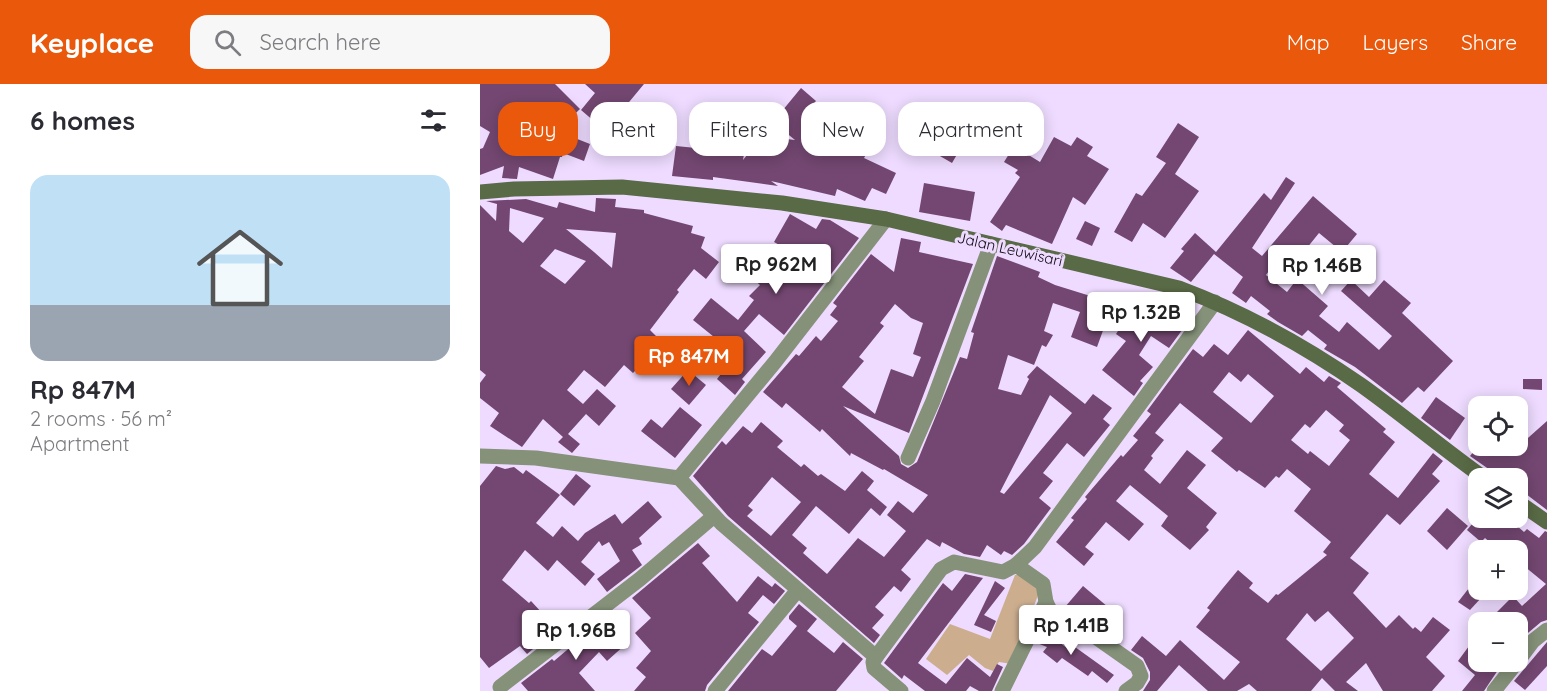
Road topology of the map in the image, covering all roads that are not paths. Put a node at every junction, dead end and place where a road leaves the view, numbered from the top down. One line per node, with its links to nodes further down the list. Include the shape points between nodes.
1 (480, 192): 2 (main road, Jalan Leuwisari, via 622,187 782,203)
2 (886, 219): 3 (main road, Jalan Leuwisari); 8 (street)
3 (991, 244): 4 (main road, Jalan Leuwisari, via 1179,288); 6 (street)
4 (1215, 302): 7 (main road, Jalan Leuwisari, via 1315,355); 12 (street)
5 (480, 456): 8 (street, via 536,458)
6 (908, 458)
7 (1471, 468)
8 (679, 478): 10 (street)
9 (1528, 509): 11 (main road)
10 (714, 516): 13 (street); 19 (street, via 640,579)
11 (1547, 522)
12 (1017, 565): 14 (street, via 1043,584); 17 (street, via 1003,572 954,562 941,569)
13 (797, 591): 17 (street); 20 (street)
14 (1046, 602): 22 (street); 23 (street, via 1053,614 1083,628 1137,666 1141,676)
15 (1547, 630): 16 (street)
16 (1528, 648)
17 (876, 657): 21 (street, via 874,668)
18 (1509, 672): 24 (street)
19 (500, 687)
20 (715, 691)
21 (901, 691)
22 (1002, 691)
23 (1126, 691)
24 (1494, 691)

